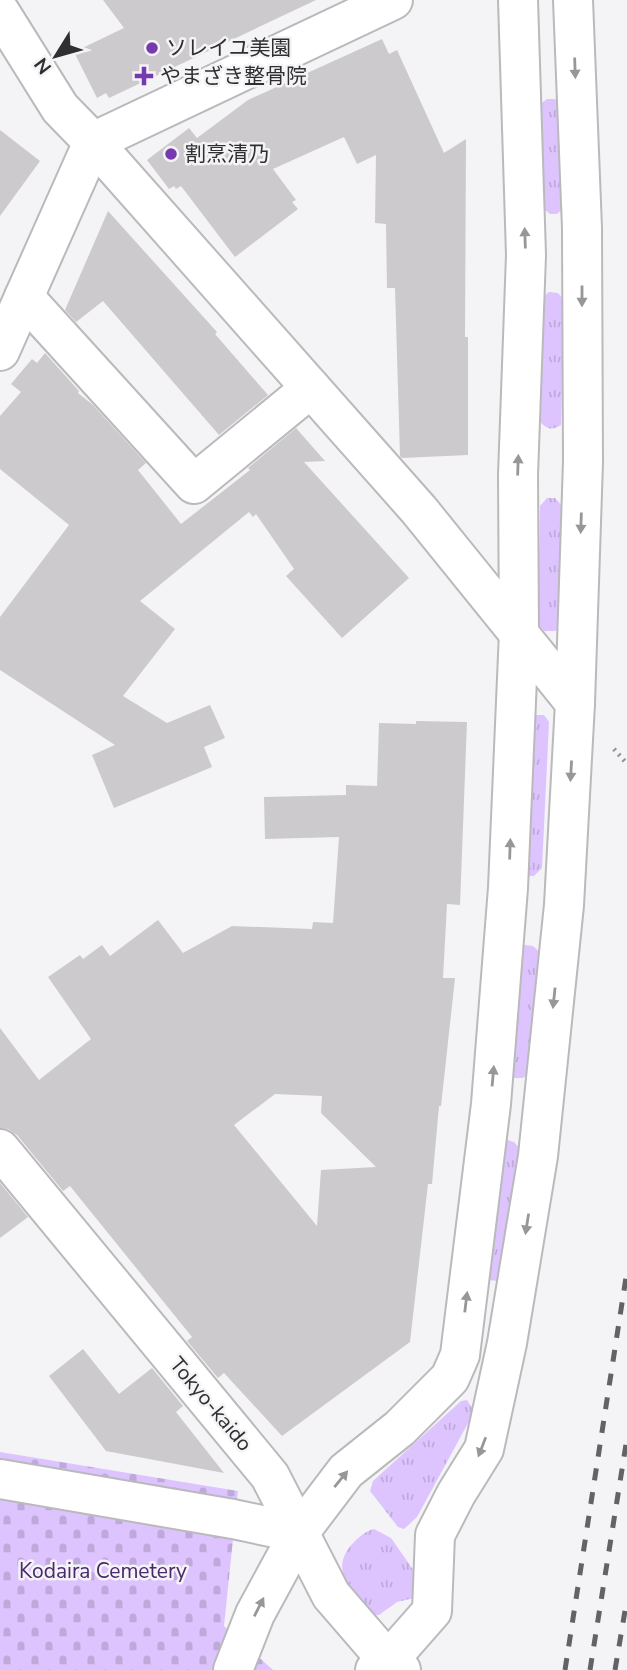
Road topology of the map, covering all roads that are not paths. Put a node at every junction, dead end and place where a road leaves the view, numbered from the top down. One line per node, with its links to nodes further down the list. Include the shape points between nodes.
1 (393, 0): 5 (street)
2 (518, 0): 9 (street, one-way to 2, via 518,475 526,255)
3 (573, 0): 10 (street, one-way to 10, via 582,228 583,450)
4 (1, 15): 5 (street, via 60,108)
5 (93, 142): 6 (street); 8 (street)
6 (24, 296): 7 (street); 8 (street, via 194,484)
7 (0, 351)
8 (311, 388): 9 (street)
9 (519, 632): 10 (street); 13 (street, one-way to 9, via 346,1471 400,1428 450,1378 460,1354 493,1077 508,888)
10 (575, 703): 14 (street, one-way to 14, via 564,905 538,1156 508,1343 484,1449 435,1535 432,1611)
11 (0, 1149): 13 (street, Tokyo-kaido, via 270,1476)
12 (0, 1479): 13 (street)
13 (299, 1533): 14 (street, Tokyo-kaido, via 331,1595); 15 (street, one-way to 13, via 255,1615)
14 (388, 1667)
15 (233, 1670)

